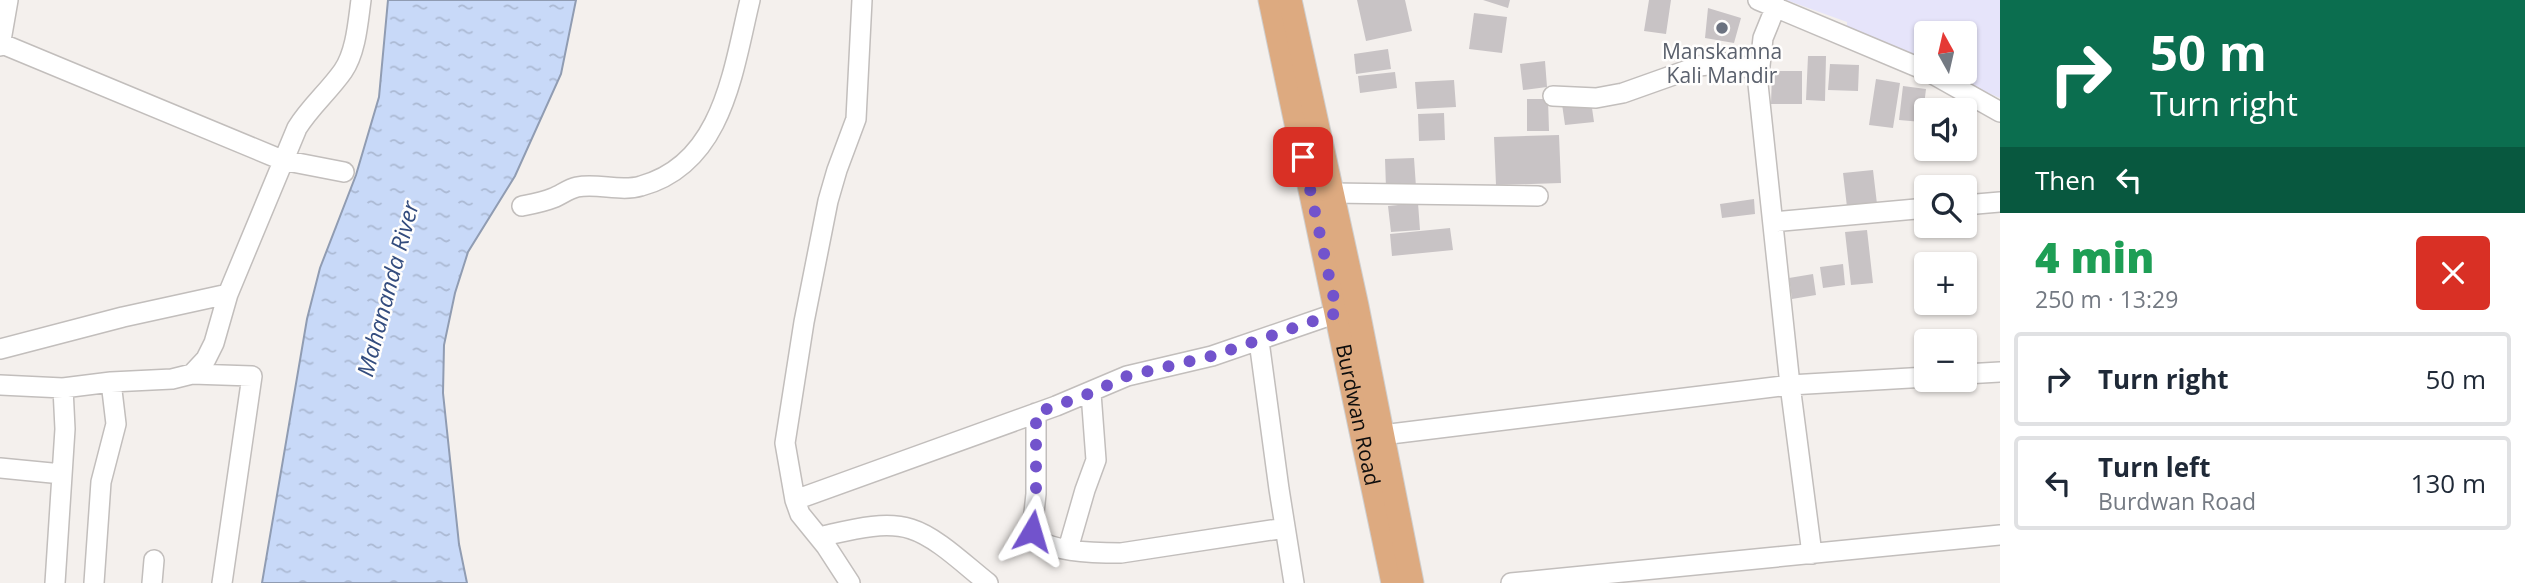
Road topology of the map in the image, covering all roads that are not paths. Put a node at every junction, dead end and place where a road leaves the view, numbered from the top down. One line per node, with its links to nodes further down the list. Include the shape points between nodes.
1 (8, 0): 8 (street)
2 (361, 0): 14 (street, via 344,69 309,109)
3 (750, 0): 20 (street, via 725,103 686,163 637,188 574,188)
4 (862, 0): 40 (street, via 856,119 828,201 785,443)
5 (1269, 0): 24 (main road, Burdwan Road)
6 (1290, 0): 16 (main road, Burdwan Road)
7 (1767, 3): 9 (street); 10 (street)
8 (1, 44): 14 (street)
9 (1914, 65)
10 (1758, 69): 12 (street, via 1726,63 1699,66 1623,93); 22 (street)
11 (1951, 84): 13 (street)
12 (1553, 96)
13 (2000, 112)
14 (282, 160): 15 (street); 23 (street)
15 (344, 172)
16 (1332, 193): 17 (street); 37 (main road, Burdwan Road)
17 (1538, 196)
18 (2000, 202): 19 (street)
19 (1977, 204)
20 (522, 206)
21 (1914, 209): 22 (street)
22 (1773, 222): 33 (street)
23 (228, 294): 26 (street); 29 (street, via 214,343)
24 (1337, 313): 25 (street); 54 (main road, Burdwan Road)
25 (1259, 341): 35 (street, via 1137,373); 41 (street)
26 (0, 349)
27 (2000, 372): 28 (street)
28 (1977, 373)
29 (192, 374): 31 (street); 50 (street, via 252,376)
30 (1914, 378): 33 (street)
31 (111, 382): 34 (street); 48 (street, via 116,424 102,482)
32 (0, 385): 34 (street)
33 (1790, 385): 37 (street); 45 (street)
34 (63, 388): 39 (street)
35 (1091, 393): 36 (street); 44 (street, via 1096,460)
36 (1036, 413): 40 (street); 44 (street, via 1033,536 1043,544)
37 (1382, 435): 55 (main road, Burdwan Road)
38 (0, 468): 39 (street)
39 (62, 474): 47 (street)
40 (795, 500): 43 (street)
41 (1285, 528): 44 (street, via 1121,553); 53 (street)
42 (2000, 535): 45 (street)
43 (819, 537): 51 (street); 52 (street, via 880,526 911,529)
44 (1068, 548)
45 (1812, 554): 56 (street)
46 (154, 560): 49 (street)
47 (55, 583)
48 (94, 583)
49 (152, 583)
50 (222, 583)
51 (850, 583)
52 (988, 583)
53 (1294, 583)
54 (1393, 583)
55 (1412, 583)
56 (1511, 583)

